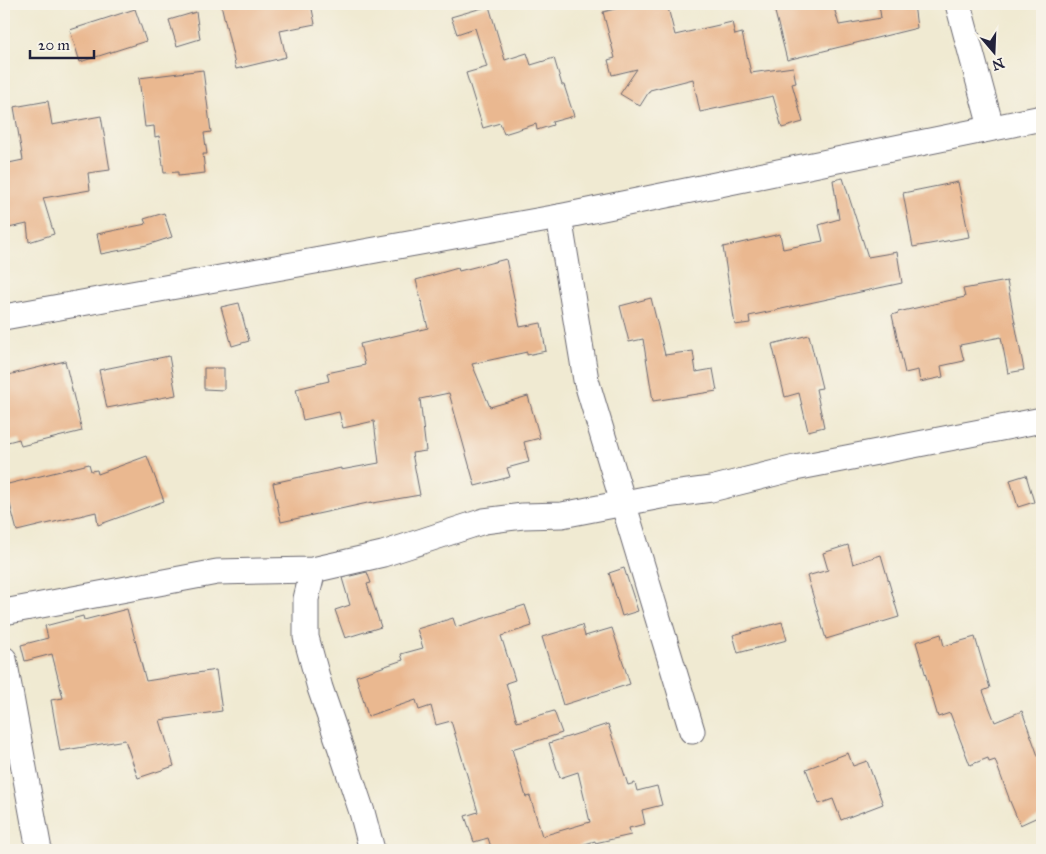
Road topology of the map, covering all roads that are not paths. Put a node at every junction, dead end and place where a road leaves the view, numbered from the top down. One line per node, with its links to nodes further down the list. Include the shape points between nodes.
1 (958, 4): 3 (street)
2 (1042, 118): 3 (street)
3 (991, 127): 4 (street)
4 (559, 217): 5 (street); 7 (street, via 586,380)
5 (4, 317)
6 (1042, 420): 7 (street, via 795,468 711,489)
7 (624, 503): 8 (street, via 562,515 484,521 383,554); 11 (street)
8 (313, 570): 9 (street, via 217,572); 13 (street, via 306,599 306,637)
9 (4, 612)
10 (4, 659): 12 (street)
11 (692, 731)
12 (39, 850)
13 (372, 850)

